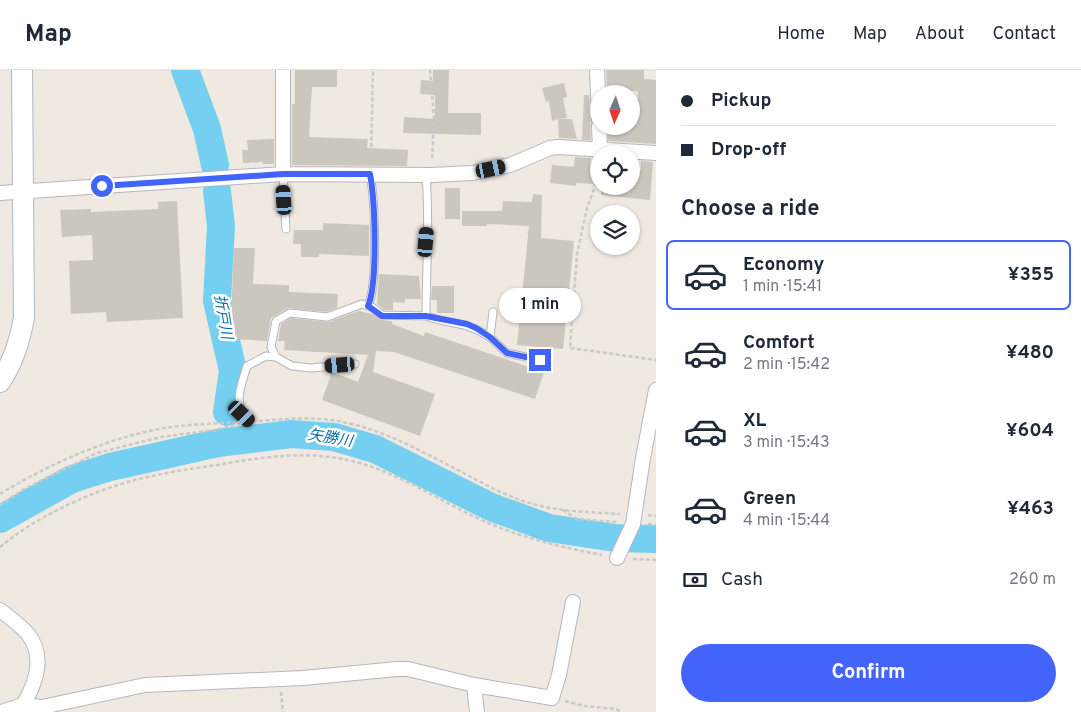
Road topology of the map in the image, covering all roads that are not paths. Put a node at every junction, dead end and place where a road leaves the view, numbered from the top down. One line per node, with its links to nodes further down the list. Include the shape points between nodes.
1 (22, 70): 11 (street)
2 (283, 70): 8 (street)
3 (597, 70): 4 (street)
4 (598, 85)
5 (590, 150): 10 (street, via 550,148 510,165 473,173)
6 (640, 152): 7 (street)
7 (656, 153)
8 (283, 174): 9 (street); 11 (street); 13 (lane)
9 (370, 174): 10 (street); 14 (lane, via 374,230)
10 (428, 175): 16 (lane)
11 (24, 192): 12 (street); 21 (street, via 24,318 12,360)
12 (0, 193)
13 (286, 229)
14 (368, 306): 16 (lane, via 382,316); 18 (lane, via 362,304 327,317 290,314 276,322 272,333 271,346)
15 (493, 312): 17 (lane)
16 (426, 316): 17 (lane, via 467,324)
17 (490, 337): 20 (lane, via 507,353 540,360)
18 (276, 357): 19 (lane, via 292,366 311,368); 23 (lane, via 266,356 247,366 239,407)
19 (355, 364)
20 (546, 367)
21 (0, 382)
22 (656, 390): 24 (street, via 633,522)
23 (249, 422)
24 (617, 558)
25 (573, 602): 27 (street, via 552,698)
26 (0, 610): 28 (street, via 26,632 34,644 36,679)
27 (474, 685): 28 (street, via 408,669 145,685 42,707); 30 (street)
28 (23, 705): 29 (street)
29 (1, 712)
30 (477, 712)

